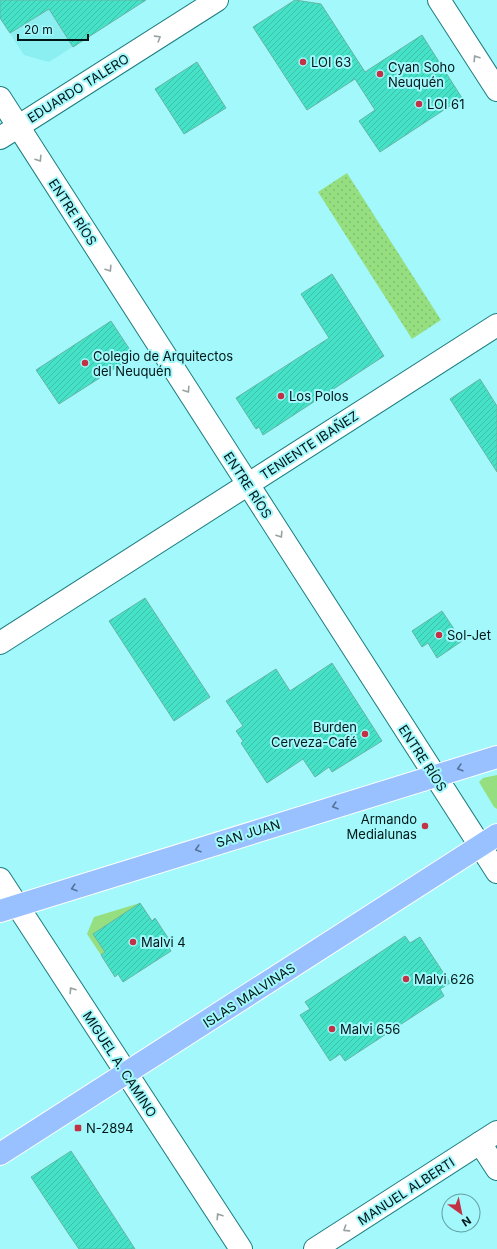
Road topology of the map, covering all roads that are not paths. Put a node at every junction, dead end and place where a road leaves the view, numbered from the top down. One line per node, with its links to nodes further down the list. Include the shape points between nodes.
1 (217, 0): 5 (street, EDUARDO TALERO, one-way to 1)
2 (439, 0): 3 (street, one-way to 2)
3 (494, 79)
4 (0, 98): 5 (street, ENTRE RÍOS)
5 (18, 126): 6 (street, EDUARDO TALERO); 8 (street, ENTRE RÍOS, one-way to 8)
6 (0, 138)
7 (497, 325): 8 (street, TENIENTE IBAÑEZ)
8 (247, 485): 9 (street, TENIENTE IBAÑEZ); 11 (street, ENTRE RÍOS, one-way to 11)
9 (0, 643)
10 (497, 757): 11 (main road, SAN JUAN, one-way to 11)
11 (434, 775): 12 (street, ENTRE RÍOS); 15 (main road, SAN JUAN, one-way to 15)
12 (488, 840): 13 (street, ENTRE RÍOS); 16 (main road, ISLAS MALVINAS)
13 (497, 872)
14 (0, 879): 15 (street, MIGUEL A. CAMINO)
15 (9, 908): 16 (street, MIGUEL A. CAMINO, one-way to 15)
16 (126, 1074): 18 (main road, ISLAS MALVINAS); 20 (street, MIGUEL A. CAMINO, one-way to 16)
17 (489, 1137): 19 (street); 21 (street, MANUEL ALBERTI, one-way to 21)
18 (0, 1154)
19 (497, 1169)
20 (241, 1249)
21 (315, 1249)

